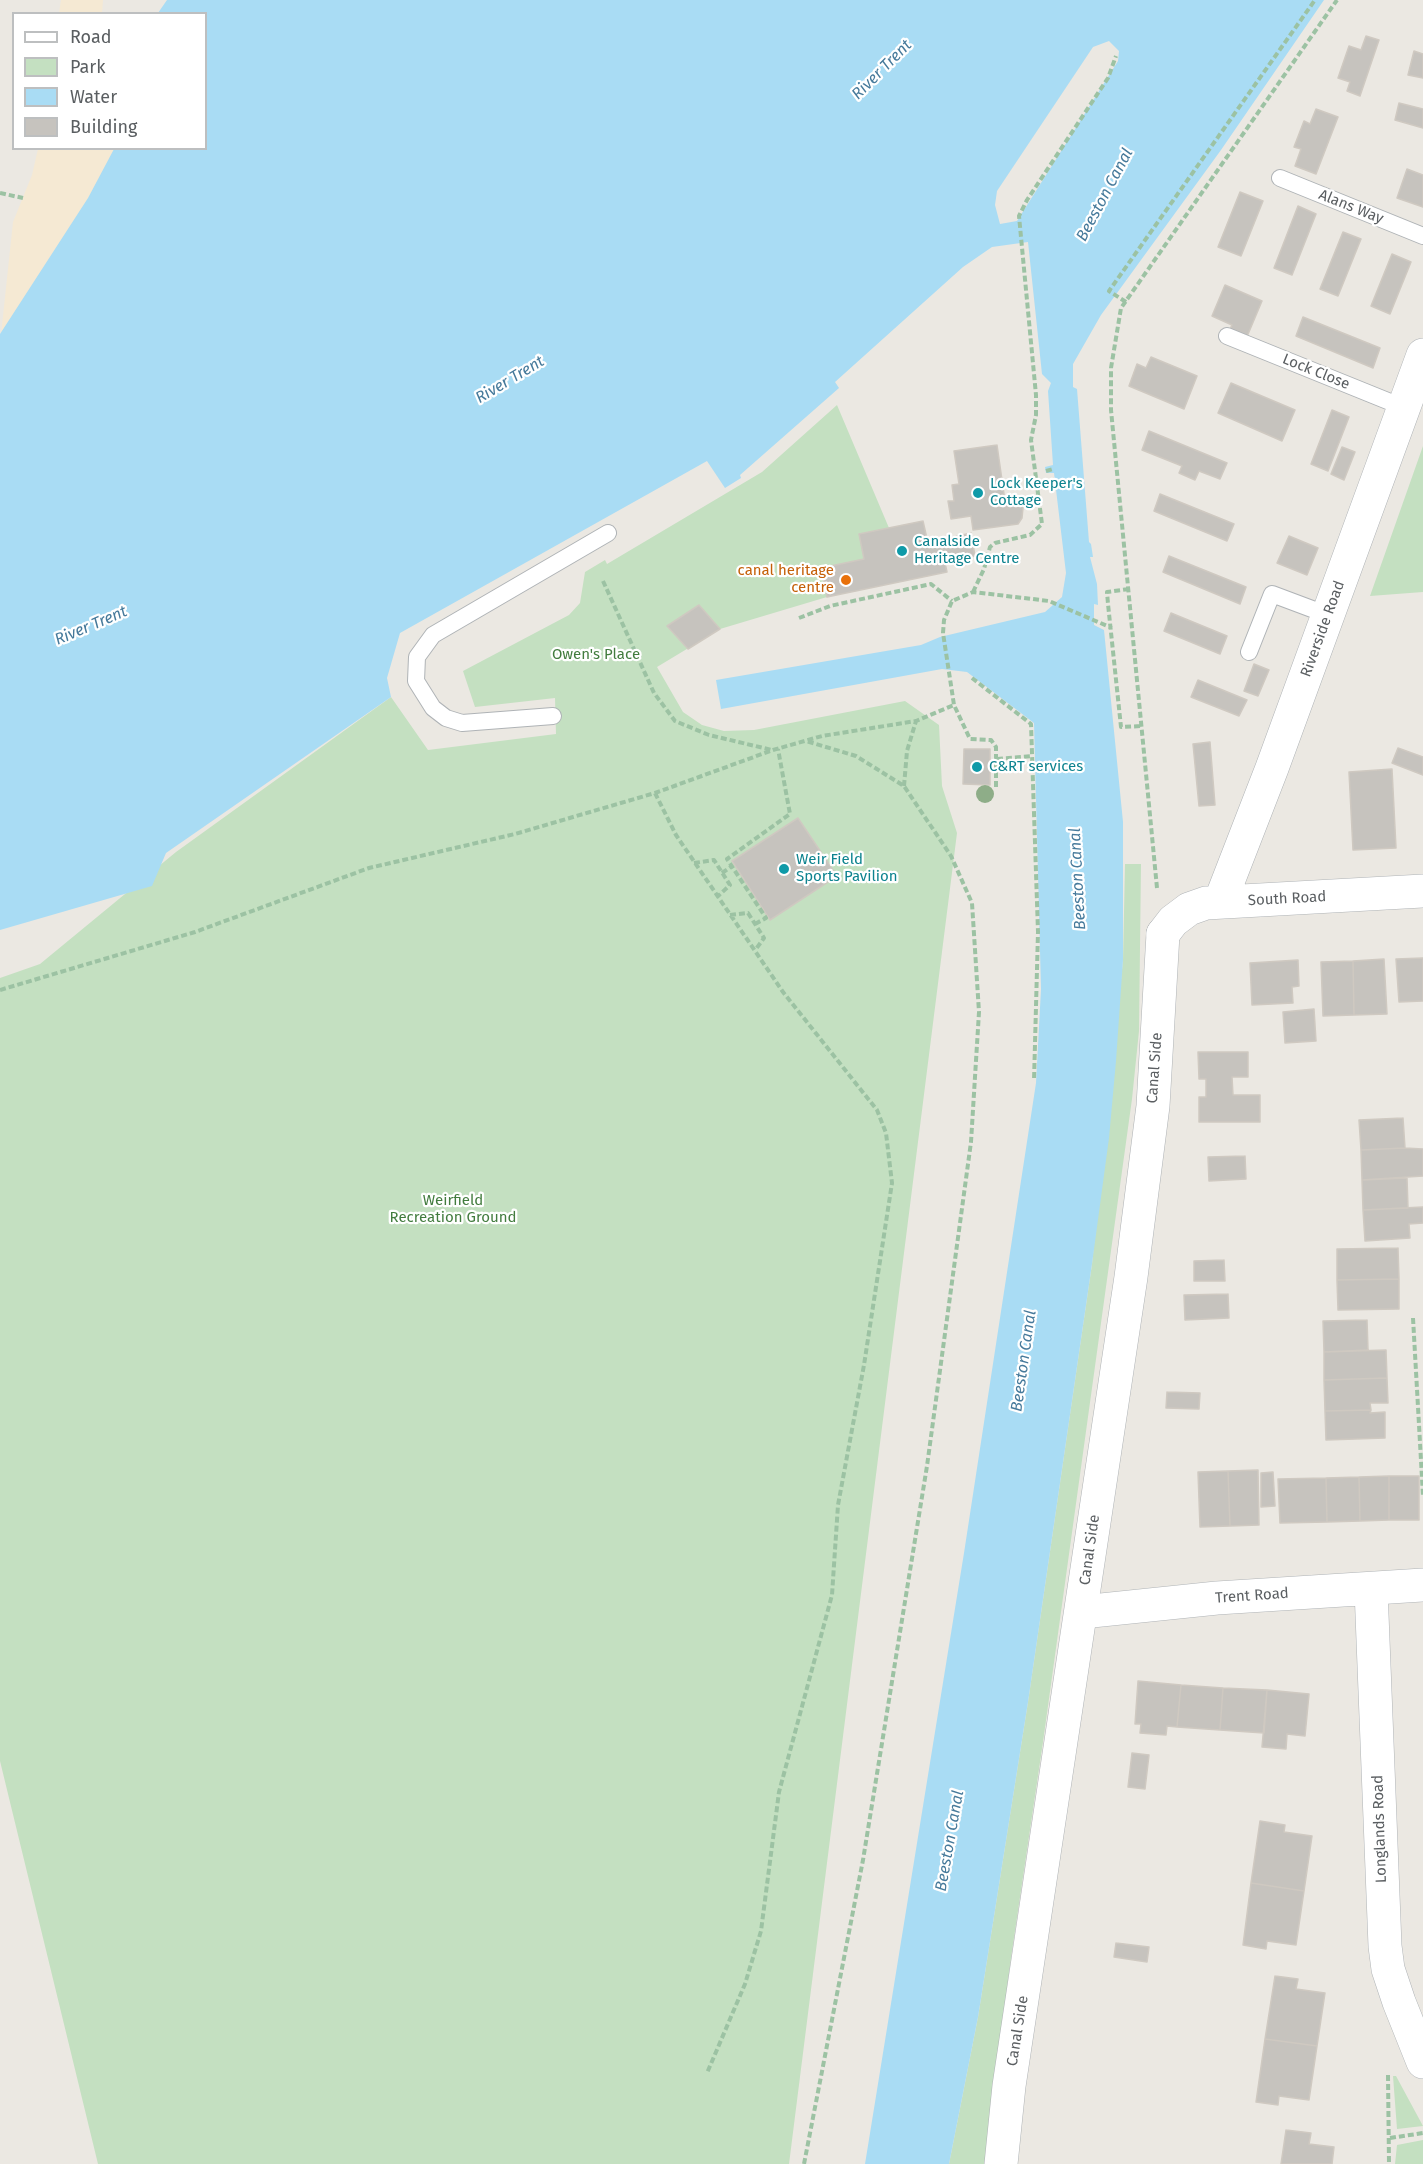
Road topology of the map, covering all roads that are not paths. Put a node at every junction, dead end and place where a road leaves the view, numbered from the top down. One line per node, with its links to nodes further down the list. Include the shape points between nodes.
1 (1280, 178): 2 (lane, Alans Way)
2 (1423, 236)
3 (1227, 336): 5 (lane, Lock Close)
4 (1423, 355): 5 (street, Riverside Road)
5 (1405, 408): 7 (street, Riverside Road)
6 (608, 533): 9 (lane, via 433,635 417,657 416,681 433,708 446,718 462,723)
7 (1328, 615): 8 (lane, via 1272,594); 11 (street, Riverside Road)
8 (1249, 652)
9 (553, 716)
10 (1423, 891): 11 (street, South Road)
11 (1220, 902): 12 (street, South Road, via 1189,909)
12 (1163, 934): 15 (street, Canal Side, via 1153,1107)
13 (1423, 1585): 14 (street, Trent Road)
14 (1371, 1589): 15 (street, Trent Road, via 1217,1598); 16 (street, Longlands Road, via 1384,1946 1399,2002)
15 (1082, 1612): 17 (street, Canal Side, via 1009,2086)
16 (1423, 2062)
17 (1001, 2164)

